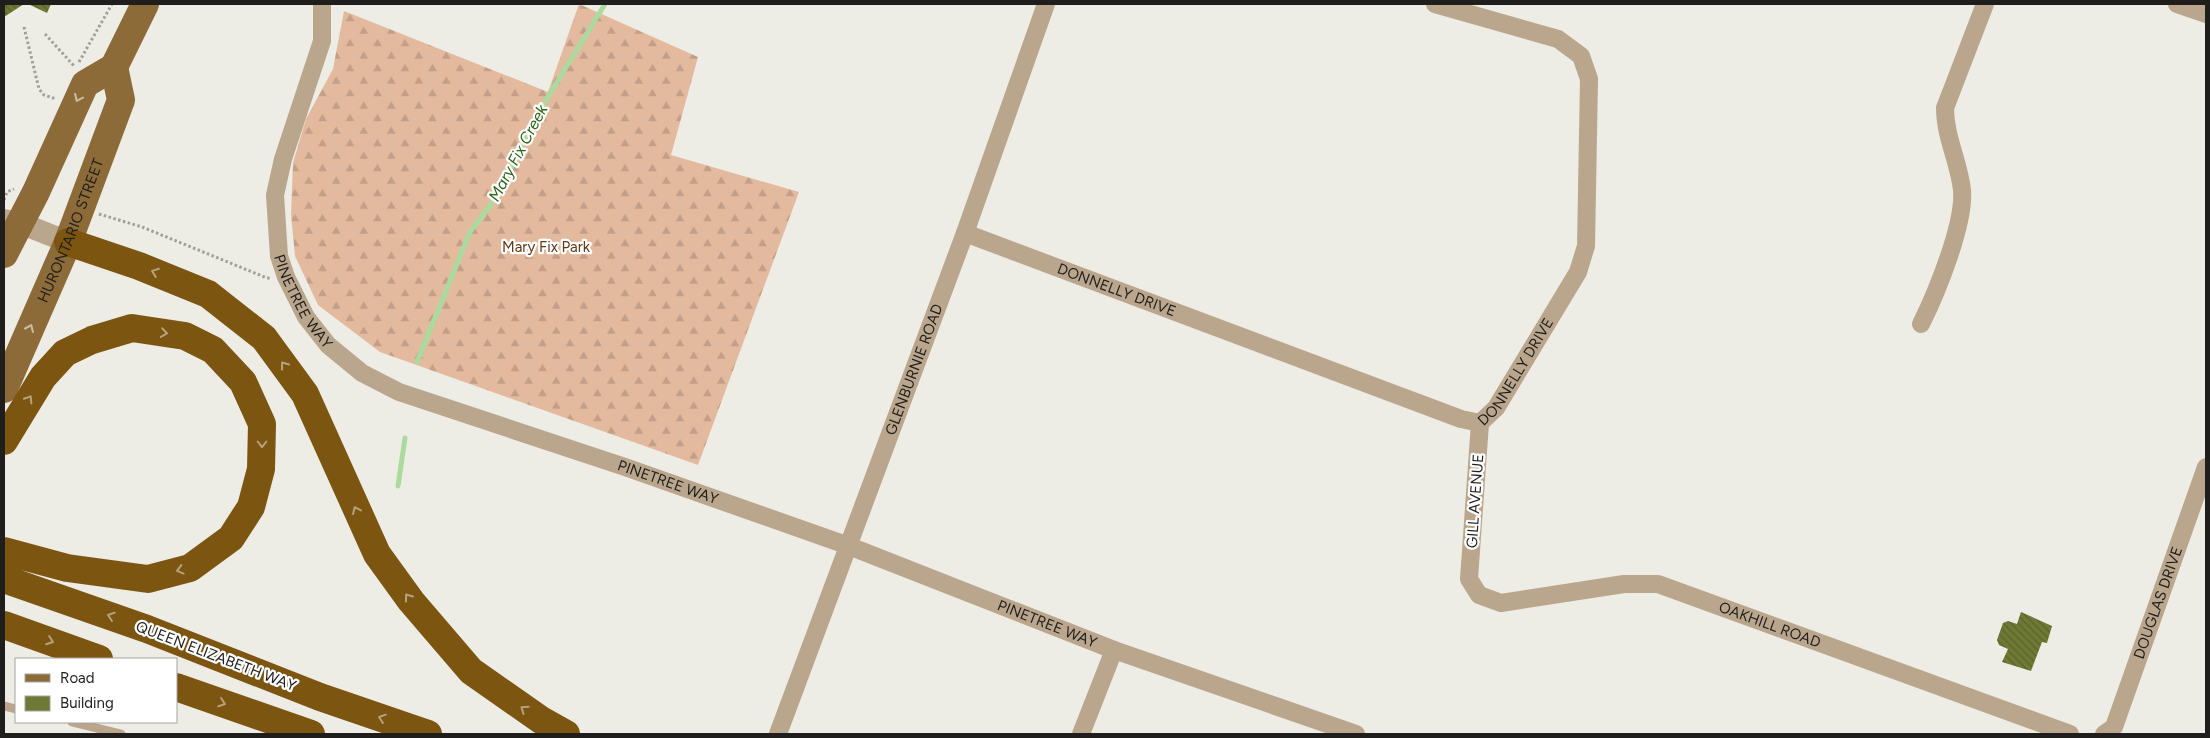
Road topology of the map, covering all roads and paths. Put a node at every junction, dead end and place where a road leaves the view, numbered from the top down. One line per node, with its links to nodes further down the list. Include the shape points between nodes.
1 (145, 4): 11 (main road)
2 (322, 4): 18 (street, PINETREE WAY, via 322,41 283,159 275,195 279,256)
3 (1046, 4): 15 (street, GLENBURNIE ROAD)
4 (1435, 4): 21 (street, DONNELLY DRIVE, via 1558,39 1581,56 1589,79 1586,246 1578,272 1496,408)
5 (1985, 4): 19 (street, via 1945,108 1945,125 1962,192 1961,215 1936,294)
6 (2178, 4): 7 (street)
7 (2206, 14)
8 (24, 27): 12 (path, via 39,89 44,96)
9 (45, 34): 10 (path)
10 (76, 67)
11 (114, 67): 14 (main road, one-way to 14, via 85,84); 16 (main road, HURONTARIO STREET, via 121,100)
12 (58, 100)
13 (94, 213): 18 (path, via 142,227 267,278)
14 (12, 221): 16 (street); 17 (main road)
15 (965, 233): 21 (street, DONNELLY DRIVE); 24 (street, GLENBURNIE ROAD)
16 (68, 242): 20 (main road, HURONTARIO STREET, one-way to 16); 37 (highway, one-way to 16, via 471,671 411,601 377,554 305,394 264,338 208,294)
17 (4, 254)
18 (286, 277): 24 (street, PINETREE WAY, via 306,317 328,346 362,373 399,392)
19 (1920, 324)
20 (4, 389)
21 (1480, 423): 27 (street, GILL AVENUE)
22 (4, 441): 25 (highway, one-way to 25, via 43,376 65,353 92,340 132,328 185,336 213,350 243,382 262,424 262,469 251,507 231,538 190,568 148,579 67,568)
23 (2206, 467): 42 (street, DOUGLAS DRIVE, via 2114,727)
24 (849, 546): 29 (street, PINETREE WAY); 38 (street, GLENBURNIE ROAD)
25 (4, 551)
26 (4, 579): 36 (highway, QUEEN ELIZABETH WAY, one-way to 26)
27 (1469, 579): 41 (street, OAKHILL ROAD, via 1479,595 1501,602 1624,584 1658,584)
28 (4, 625): 30 (highway, one-way to 30)
29 (1114, 650): 33 (street, PINETREE WAY); 39 (street)
30 (96, 658)
31 (178, 688): 35 (highway, one-way to 35)
32 (76, 723): 34 (lane)
33 (1324, 729): 40 (street, PINETREE WAY)
34 (121, 734)
35 (311, 734)
36 (428, 734)
37 (566, 734)
38 (778, 734)
39 (1081, 734)
40 (1356, 734)
41 (2070, 734)
42 (2104, 734)

